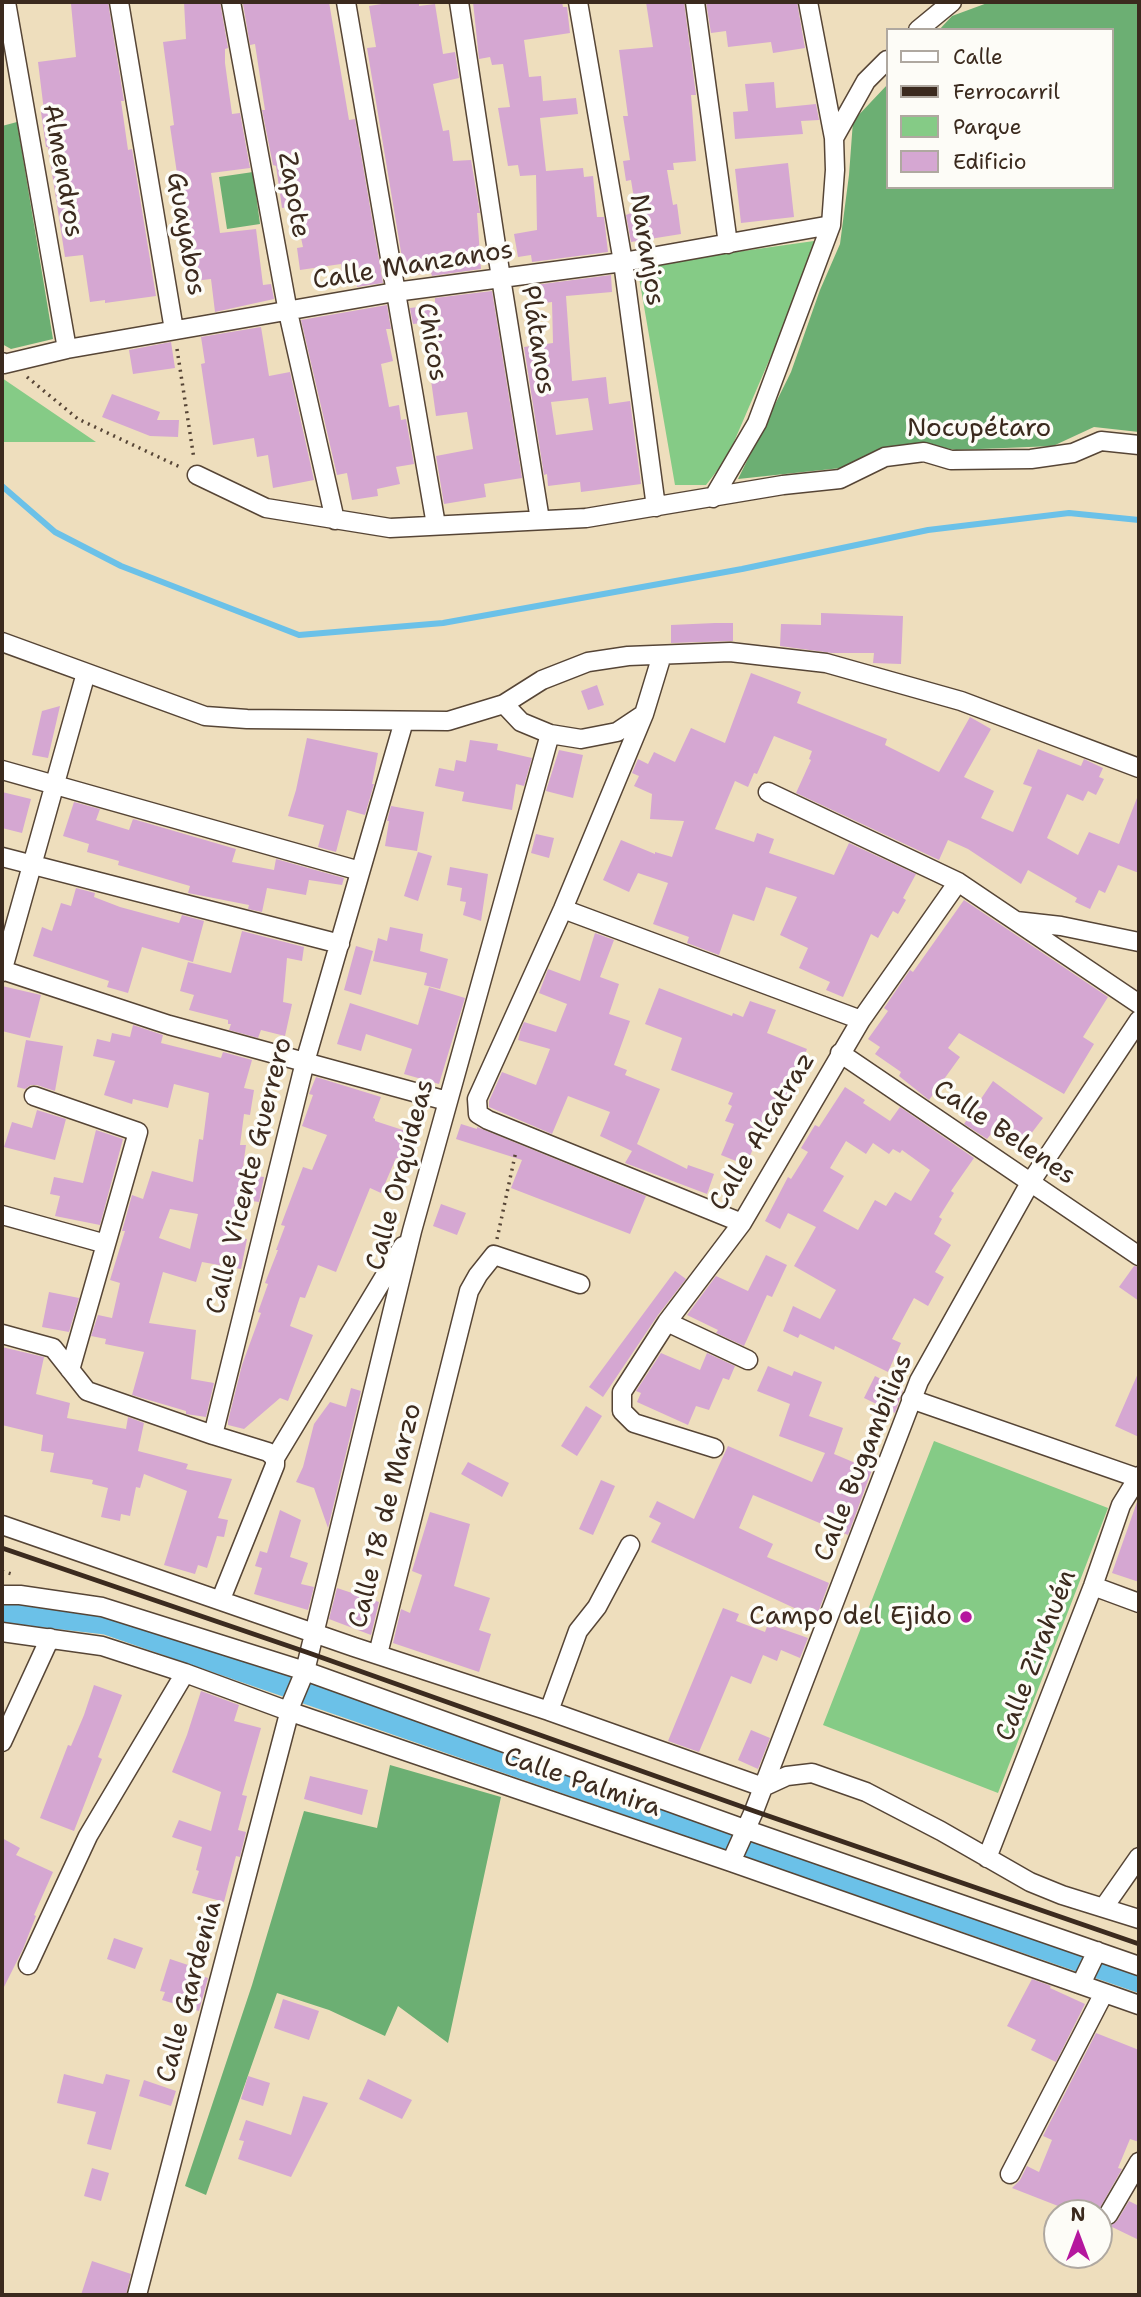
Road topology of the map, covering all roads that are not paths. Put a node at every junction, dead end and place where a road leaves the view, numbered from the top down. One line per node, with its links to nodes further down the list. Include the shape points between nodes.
1 (6, 2): 20 (street, Almendros)
2 (119, 2): 19 (street, Guayabos)
3 (231, 2): 18 (street, Zapote)
4 (346, 2): 17 (street, Chicos)
5 (459, 2): 16 (street, Plátanos)
6 (578, 2): 15 (street, Naranjos)
7 (695, 2): 14 (street)
8 (808, 2): 12 (street)
9 (952, 2): 10 (street)
10 (920, 28)
11 (886, 61): 12 (street, via 866,81)
12 (834, 138): 13 (street)
13 (831, 225): 14 (street, Calle Manzanos); 24 (street, via 757,423)
14 (728, 244): 15 (street, Calle Manzanos)
15 (623, 262): 16 (street, Calle Manzanos); 25 (street, Naranjos)
16 (500, 278): 17 (street, Calle Manzanos); 27 (street, Plátanos)
17 (395, 292): 18 (street, Calle Manzanos); 28 (street, Chicos)
18 (288, 312): 19 (street, Calle Manzanos); 26 (street, Zapote)
19 (174, 330): 20 (street, Calle Manzanos)
20 (67, 349): 21 (street, Calle Manzanos)
21 (3, 363)
22 (1139, 445): 24 (street, Nocupétaro, via 1101,441 1073,453 1031,459 951,460 924,452 885,457 840,479)
23 (197, 475): 26 (street, via 266,508)
24 (713, 498): 25 (street, Nocupétaro)
25 (656, 507): 27 (street)
26 (335, 520): 28 (street, via 390,528)
27 (540, 520): 28 (street)
28 (436, 525)
29 (2, 642): 31 (street)
30 (662, 655): 32 (street, via 587,662 542,680); 33 (street); 36 (street, via 730,652 826,663 961,701)
31 (86, 673): 34 (street, via 205,716); 38 (street)
32 (504, 704): 34 (street, via 448,721); 35 (street, via 520,722)
33 (644, 714): 35 (street, via 617,732 581,739); 44 (street)
34 (404, 721): 42 (street, Calle Vicente Guerrero)
35 (550, 734): 55 (street, Calle Orquídeas)
36 (1139, 768)
37 (2, 770): 38 (street)
38 (54, 784): 41 (street); 42 (street)
39 (768, 792): 43 (street)
40 (2, 857): 41 (street)
41 (31, 866): 47 (street); 48 (street)
42 (360, 871): 47 (street, Calle Vicente Guerrero)
43 (958, 882): 45 (street); 50 (street, Calle Alcatraz)
44 (563, 909): 50 (street); 58 (street, via 477,1099 478,1114)
45 (1012, 920): 46 (street); 49 (street)
46 (1139, 942)
47 (340, 944): 53 (street, Calle Vicente Guerrero)
48 (2, 971): 53 (street, via 169,1025)
49 (1139, 1004)
50 (861, 1020): 52 (street, Calle Alcatraz)
51 (1139, 1020): 56 (street, Calle Bugambilias)
52 (840, 1054): 56 (street, Calle Belenes); 58 (street, Calle Alcatraz)
53 (305, 1062): 55 (street); 68 (street, Calle Vicente Guerrero)
54 (34, 1096): 60 (street, via 138,1132)
55 (447, 1101): 59 (street, Calle Orquídeas)
56 (1030, 1183): 61 (street, Calle Belenes); 67 (street, Calle Bugambilias)
57 (2, 1215): 60 (street)
58 (742, 1223): 63 (street, Calle Alcatraz)
59 (412, 1231): 70 (street); 79 (street, Calle Orquídeas)
60 (106, 1244): 66 (street)
61 (1139, 1256)
62 (580, 1284): 81 (street, Calle 18 de Marzo, via 494,1255 469,1291)
63 (667, 1322): 65 (street); 69 (street, Calle Alcatraz, via 622,1392 622,1411 635,1423)
64 (2, 1334): 66 (street, via 52,1348)
65 (747, 1360)
66 (70, 1370): 68 (street, via 88,1391)
67 (911, 1399): 71 (street); 87 (street, Calle Bugambilias)
68 (213, 1435): 70 (street)
69 (713, 1448)
70 (275, 1458): 76 (street)
71 (1138, 1477): 74 (street, Calle Zirahuén, via 1121,1505)
72 (2, 1525): 76 (street, Calle 18 de Marzo)
73 (630, 1545): 85 (street, via 597,1607 578,1631)
74 (1093, 1586): 77 (street); 90 (street, Calle Zirahuén)
75 (2, 1595): 83 (street, via 102,1607)
76 (221, 1599): 79 (street, Calle 18 de Marzo)
77 (1139, 1603)
78 (2, 1632): 80 (street, Calle Palmira)
79 (313, 1632): 81 (street, Calle 18 de Marzo); 83 (street, Calle Orquídeas)
80 (50, 1638): 82 (street, Calle Palmira, via 102,1646); 86 (street)
81 (378, 1654): 85 (street)
82 (185, 1673): 84 (street, Calle Palmira); 95 (street, via 88,1836)
83 (304, 1673): 84 (street, Calle Gardenia); 88 (street)
84 (291, 1707): 91 (street, Calle Palmira); 103 (street, Calle Gardenia)
85 (549, 1711): 87 (street)
86 (2, 1742)
87 (763, 1787): 88 (street, Calle Bugambilias); 90 (street, via 787,1776 812,1773 866,1792)
88 (746, 1832): 91 (street, Calle Bugambilias); 94 (street)
89 (1139, 1857): 92 (street)
90 (986, 1858): 92 (street, via 1062,1895)
91 (731, 1860): 97 (street, Calle Palmira)
92 (1104, 1907): 93 (street)
93 (1139, 1919)
94 (1097, 1952): 96 (street); 97 (street)
95 (29, 1965)
96 (1139, 1966)
97 (1081, 1983): 98 (street, Calle Palmira)
98 (1104, 1993): 99 (street, Calle Palmira); 101 (street)
99 (1139, 2005)
100 (1139, 2162): 102 (street)
101 (1010, 2174)
102 (1113, 2207)
103 (137, 2295)

